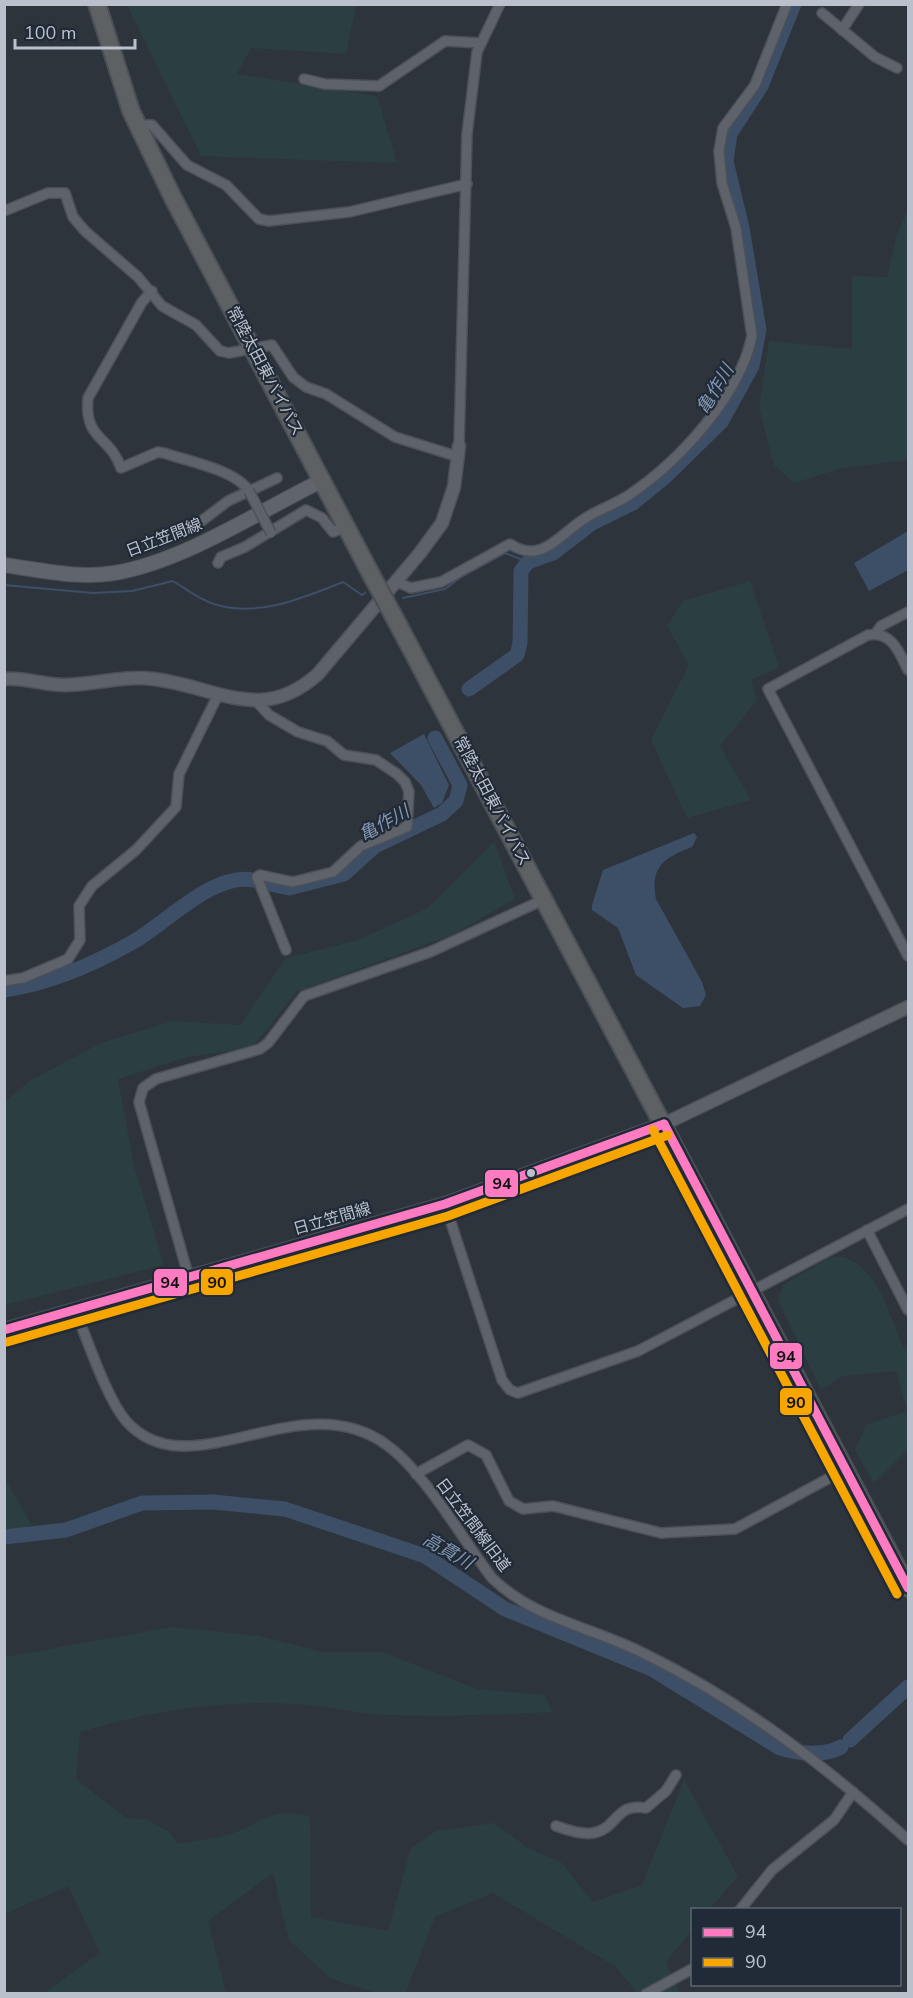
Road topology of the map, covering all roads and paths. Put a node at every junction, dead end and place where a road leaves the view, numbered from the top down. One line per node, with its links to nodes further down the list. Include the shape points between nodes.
1 (97, 4): 10 (highway, 常陸太田東バイパス)
2 (500, 4): 7 (street)
3 (787, 4): 24 (street, via 755,85 723,128 719,151 722,183 736,228 752,336 749,351 725,395 695,438 633,493 535,552 521,551 510,544 441,582 411,588)
4 (860, 4): 6 (street)
5 (822, 14): 6 (street)
6 (842, 30): 8 (street, via 875,57)
7 (481, 44): 9 (street, via 445,41 379,86 325,84); 11 (street, via 467,134)
8 (897, 68)
9 (304, 79)
10 (138, 125): 11 (street, via 152,125 187,165 226,185 259,219 269,221 349,212); 14 (highway, 常陸太田東バイパス)
11 (467, 184): 15 (street)
12 (4, 211): 13 (street, via 48,193 65,193 73,217 85,231)
13 (152, 291): 14 (street, via 162,306 196,325 220,351); 18 (street, via 88,398 91,429 117,455 121,468 164,453 233,476)
14 (252, 347): 15 (street, via 272,345 293,377 377,428 395,437); 17 (highway, 常陸太田東バイパス)
15 (459, 451): 24 (street, via 454,487 442,523)
16 (277, 478): 18 (street)
17 (322, 480): 20 (highway, 常陸太田東バイパス); 23 (main road, 日立笠間線, via 198,544 113,574)
18 (249, 490): 19 (street); 21 (street, bridge)
19 (195, 526)
20 (347, 526): 21 (street, via 333,532 322,518 306,510); 31 (highway, 常陸太田東バイパス, bridge)
21 (271, 532): 22 (street)
22 (218, 562)
23 (4, 566)
24 (395, 581): 30 (street, via 318,674 286,695)
25 (909, 612): 26 (street, via 881,626)
26 (876, 633): 27 (street, via 895,643); 33 (street, via 768,690)
27 (909, 670)
28 (4, 679): 29 (street, via 66,685 135,677 176,682)
29 (218, 695): 30 (street); 34 (street, via 179,774 176,807 136,850 92,886 79,906 80,940 68,959 23,978)
30 (256, 702): 32 (street, via 284,725 327,741 344,755 381,762 402,778 409,792 407,827 361,846 333,872 293,882 257,877)
31 (545, 899): 36 (highway, 常陸太田東バイパス); 40 (street, via 430,952 304,996 260,1049 156,1079 143,1088 139,1102)
32 (286, 950)
33 (909, 956)
34 (4, 981)
35 (909, 1007): 36 (street)
36 (664, 1124): 37 (main road, 日立笠間線); 41 (highway, 常陸太田東バイパス)
37 (445, 1204): 40 (main road, 日立笠間線); 41 (street, via 502,1380 518,1393 629,1354)
38 (909, 1209): 39 (street)
39 (867, 1230): 41 (street); 43 (street)
40 (189, 1278): 42 (main road, 日立笠間線)
41 (752, 1290): 45 (highway, 常陸太田東バイパス)
42 (75, 1310): 44 (main road, 日立笠間線); 46 (street, 日立笠間線旧道, via 116,1405 140,1434 159,1444 197,1448 267,1430 333,1424 365,1433 389,1446)
43 (909, 1310)
44 (4, 1329)
45 (846, 1469): 46 (street, via 735,1529 661,1533 552,1506 523,1509 509,1501 486,1455 468,1445); 47 (highway, 常陸太田東バイパス)
46 (416, 1474): 49 (street, 日立笠間線旧道, via 507,1593 536,1610 647,1654 764,1723)
47 (909, 1588)
48 (676, 1775): 50 (street, via 658,1800 646,1808 626,1808 606,1829 592,1834)
49 (853, 1792): 51 (street, 日立笠間線旧道); 52 (street, via 834,1820 772,1870)
50 (556, 1826)
51 (909, 1840)
52 (743, 1908)
53 (691, 1970): 54 (street)
54 (646, 1994)

